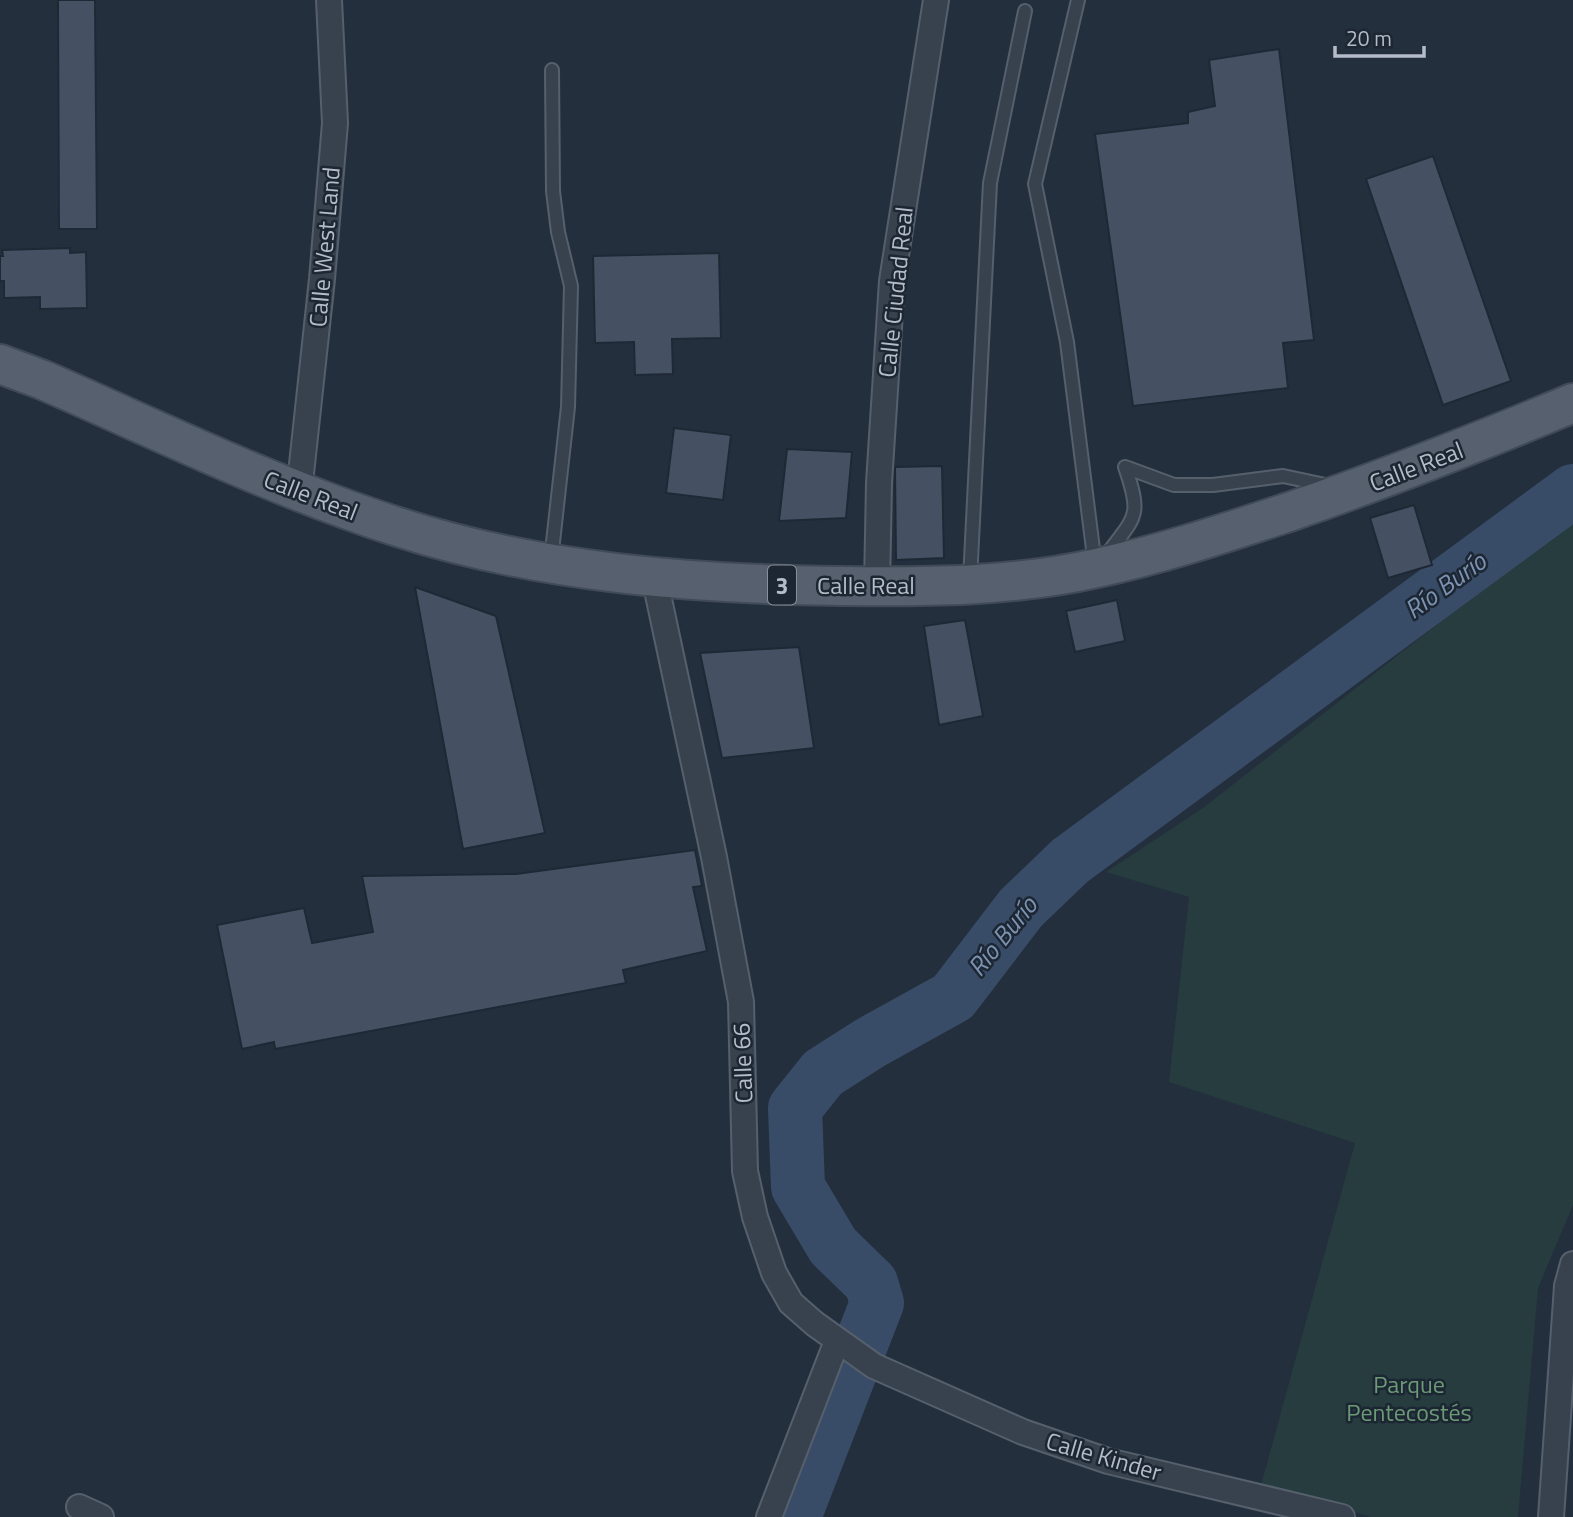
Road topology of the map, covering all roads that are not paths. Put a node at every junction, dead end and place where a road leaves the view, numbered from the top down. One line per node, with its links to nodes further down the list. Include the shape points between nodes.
1 (329, 0): 9 (street, Calle West Land, via 335,123)
2 (936, 0): 14 (street, Calle Ciudad Real, via 892,281)
3 (1078, 0): 11 (lane, via 1035,184 1067,342)
4 (1025, 11): 13 (lane, via 990,183)
5 (552, 71): 10 (lane, via 553,191 571,286 568,407)
6 (0, 364): 9 (main road, Calle Real / 3)
7 (1573, 403): 8 (main road, Calle Real / 3)
8 (1351, 490): 11 (main road, Calle Real / 3, via 1211,538); 11 (lane, via 1283,476 1174,485 1125,467 1135,496 1135,517)
9 (299, 492): 10 (main road, Calle Real / 3, via 400,528)
10 (550, 564): 12 (main road, Calle Real / 3)
11 (1096, 569): 13 (main road, Calle Real / 3)
12 (654, 576): 14 (main road, Calle Real / 3, via 752,585); 16 (street, Calle 66, via 740,1002 745,1171 755,1217 774,1273 791,1303)
13 (970, 584): 14 (main road, Calle Real / 3)
14 (877, 586)
15 (1573, 1264): 20 (street, via 1567,1286)
16 (837, 1341): 17 (street, Calle 66); 18 (street)
17 (874, 1366): 19 (street, Calle Kinder, via 1023,1432 1108,1461)
18 (769, 1517)
19 (1342, 1517)
20 (1551, 1517)

